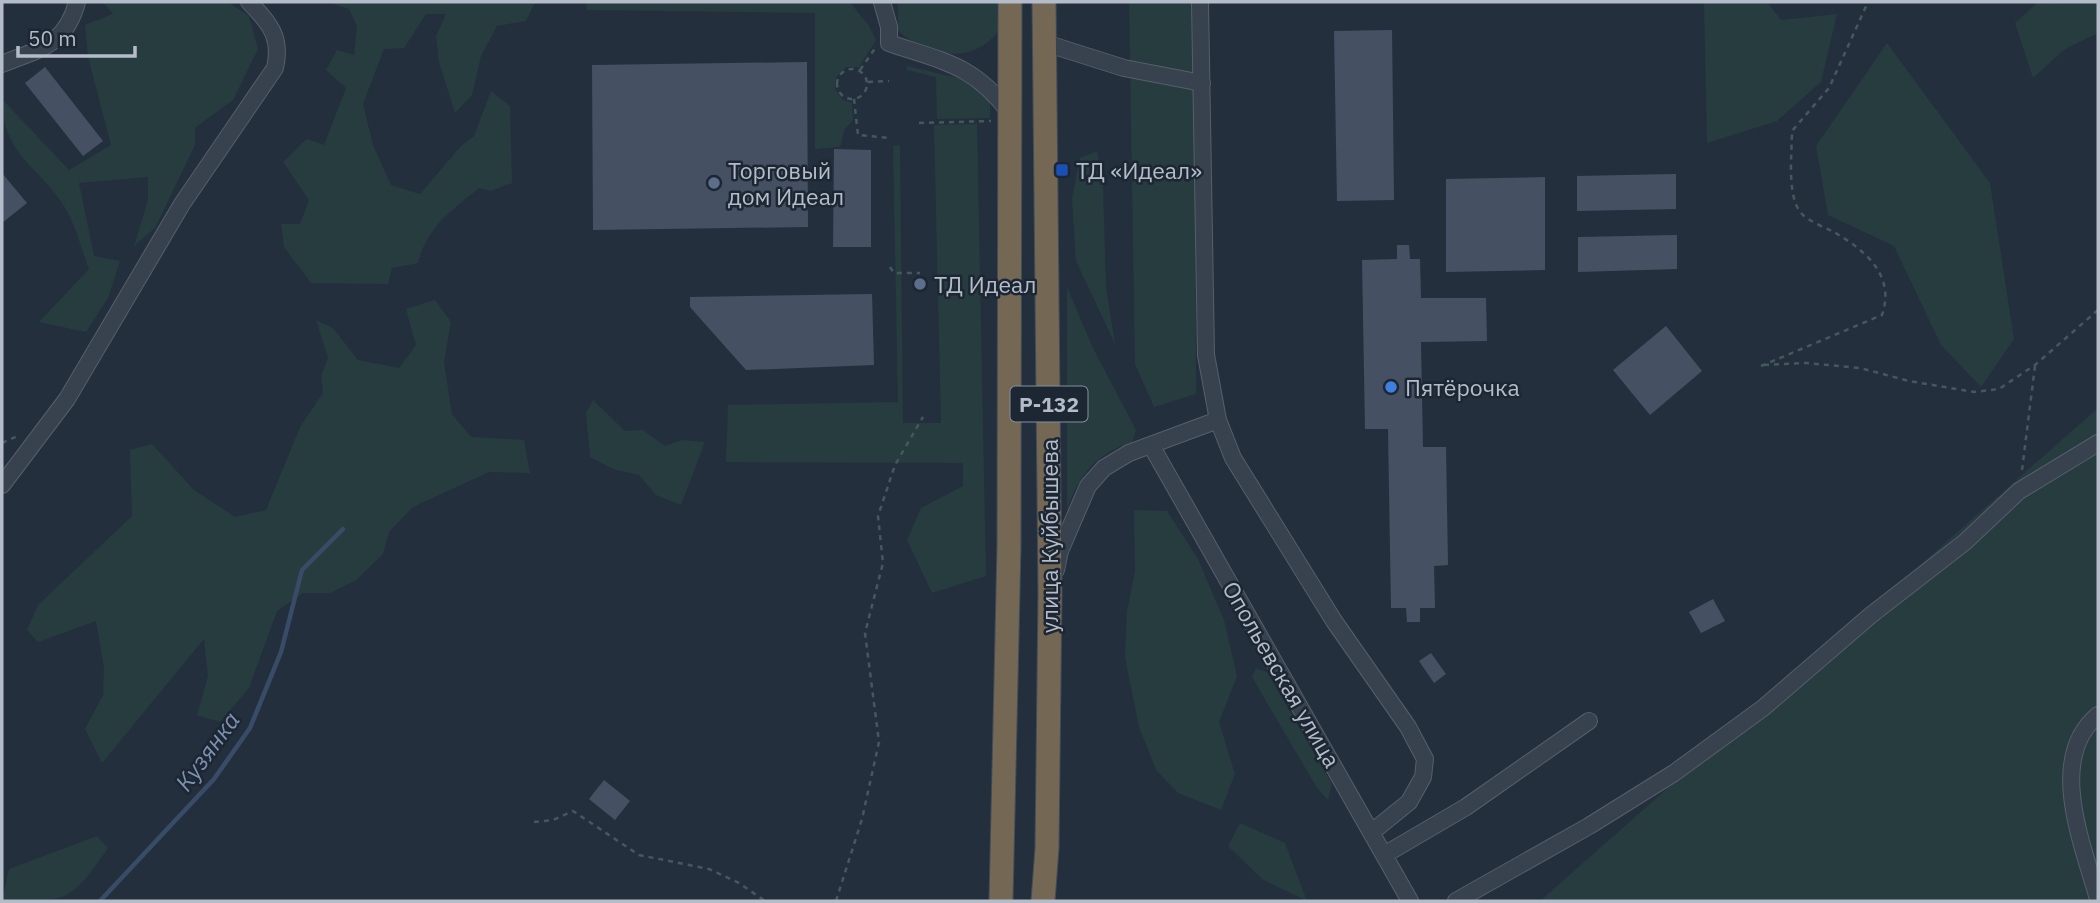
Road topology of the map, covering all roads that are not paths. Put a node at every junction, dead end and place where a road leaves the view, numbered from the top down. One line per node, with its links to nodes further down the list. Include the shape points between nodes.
1 (77, 2): 9 (street, via 71,24 48,45)
2 (249, 2): 15 (street, via 266,20 280,48 275,68 182,204 67,399)
3 (867, 2): 7 (street)
4 (1010, 2): 11 (highway, улица Куйбышева / Р-132)
5 (1044, 2): 8 (highway, улица Куйбышева / Р-132)
6 (1200, 2): 10 (street)
7 (882, 7): 11 (street, via 889,43 970,72 992,90)
8 (1045, 43): 10 (street, via 1124,68); 16 (highway, улица Куйбышева / Р-132)
9 (2, 64)
10 (1202, 83): 12 (street, via 1206,355)
11 (1001, 118): 22 (highway, улица Куйбышева / Р-132, via 1006,782)
12 (1218, 420): 14 (street); 19 (street, via 1233,458 1425,759 1423,777 1409,802)
13 (2098, 443): 25 (street, via 2019,491 1965,542 1763,708 1642,793)
14 (1152, 447): 16 (street, via 1129,453 1104,468 1088,486 1060,551); 19 (street, Опольевская улица)
15 (2, 485)
16 (1050, 593): 23 (highway, улица Куйбышева / Р-132)
17 (2098, 715): 21 (street, via 2084,727 2070,762 2076,811)
18 (1590, 721): 20 (street, via 1466,807)
19 (1372, 832): 20 (street, Опольевская улица)
20 (1384, 855): 24 (street, Опольевская улица)
21 (2098, 899)
22 (1001, 901)
23 (1043, 901)
24 (1410, 901)
25 (1456, 901)

